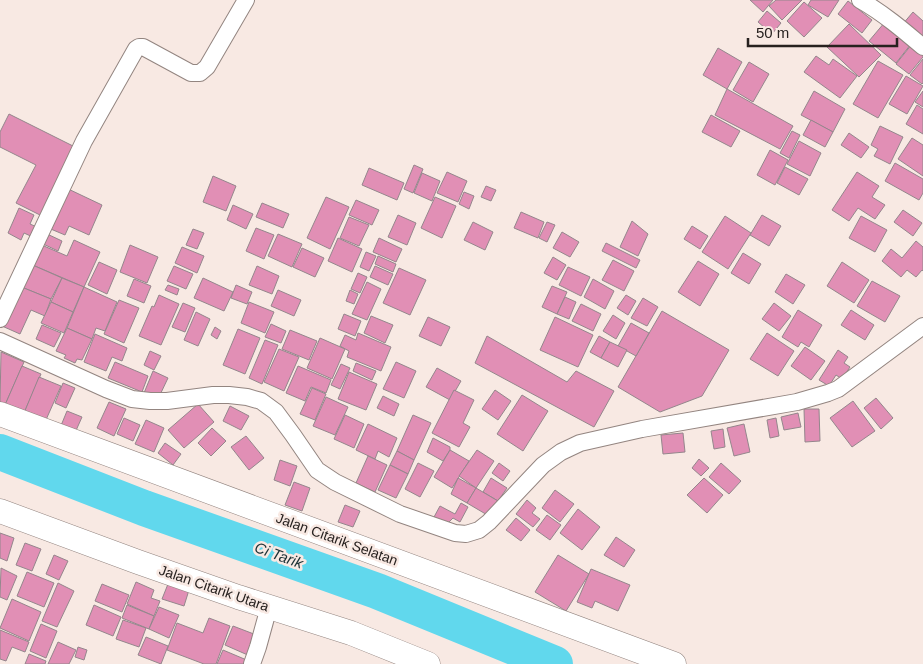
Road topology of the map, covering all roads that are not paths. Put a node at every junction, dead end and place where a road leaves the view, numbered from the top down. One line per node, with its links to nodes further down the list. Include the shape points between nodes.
1 (246, 0): 4 (street, via 207,67 200,73 191,73 143,47 136,49 84,141)
2 (860, 0): 3 (street)
3 (923, 47)
4 (0, 320)
5 (923, 326): 6 (street, via 828,393 797,402 580,443 543,465 489,522 466,534 400,514 335,482 317,470 276,412 261,402 229,395 167,401 132,399)
6 (0, 342)
7 (0, 414): 12 (street, Jalan Citarik Selatan)
8 (0, 511): 9 (street, Jalan Citarik Utara)
9 (269, 606): 10 (street); 11 (street, Jalan Citarik Utara, via 351,633)
10 (252, 664)
11 (428, 664)
12 (674, 664)

